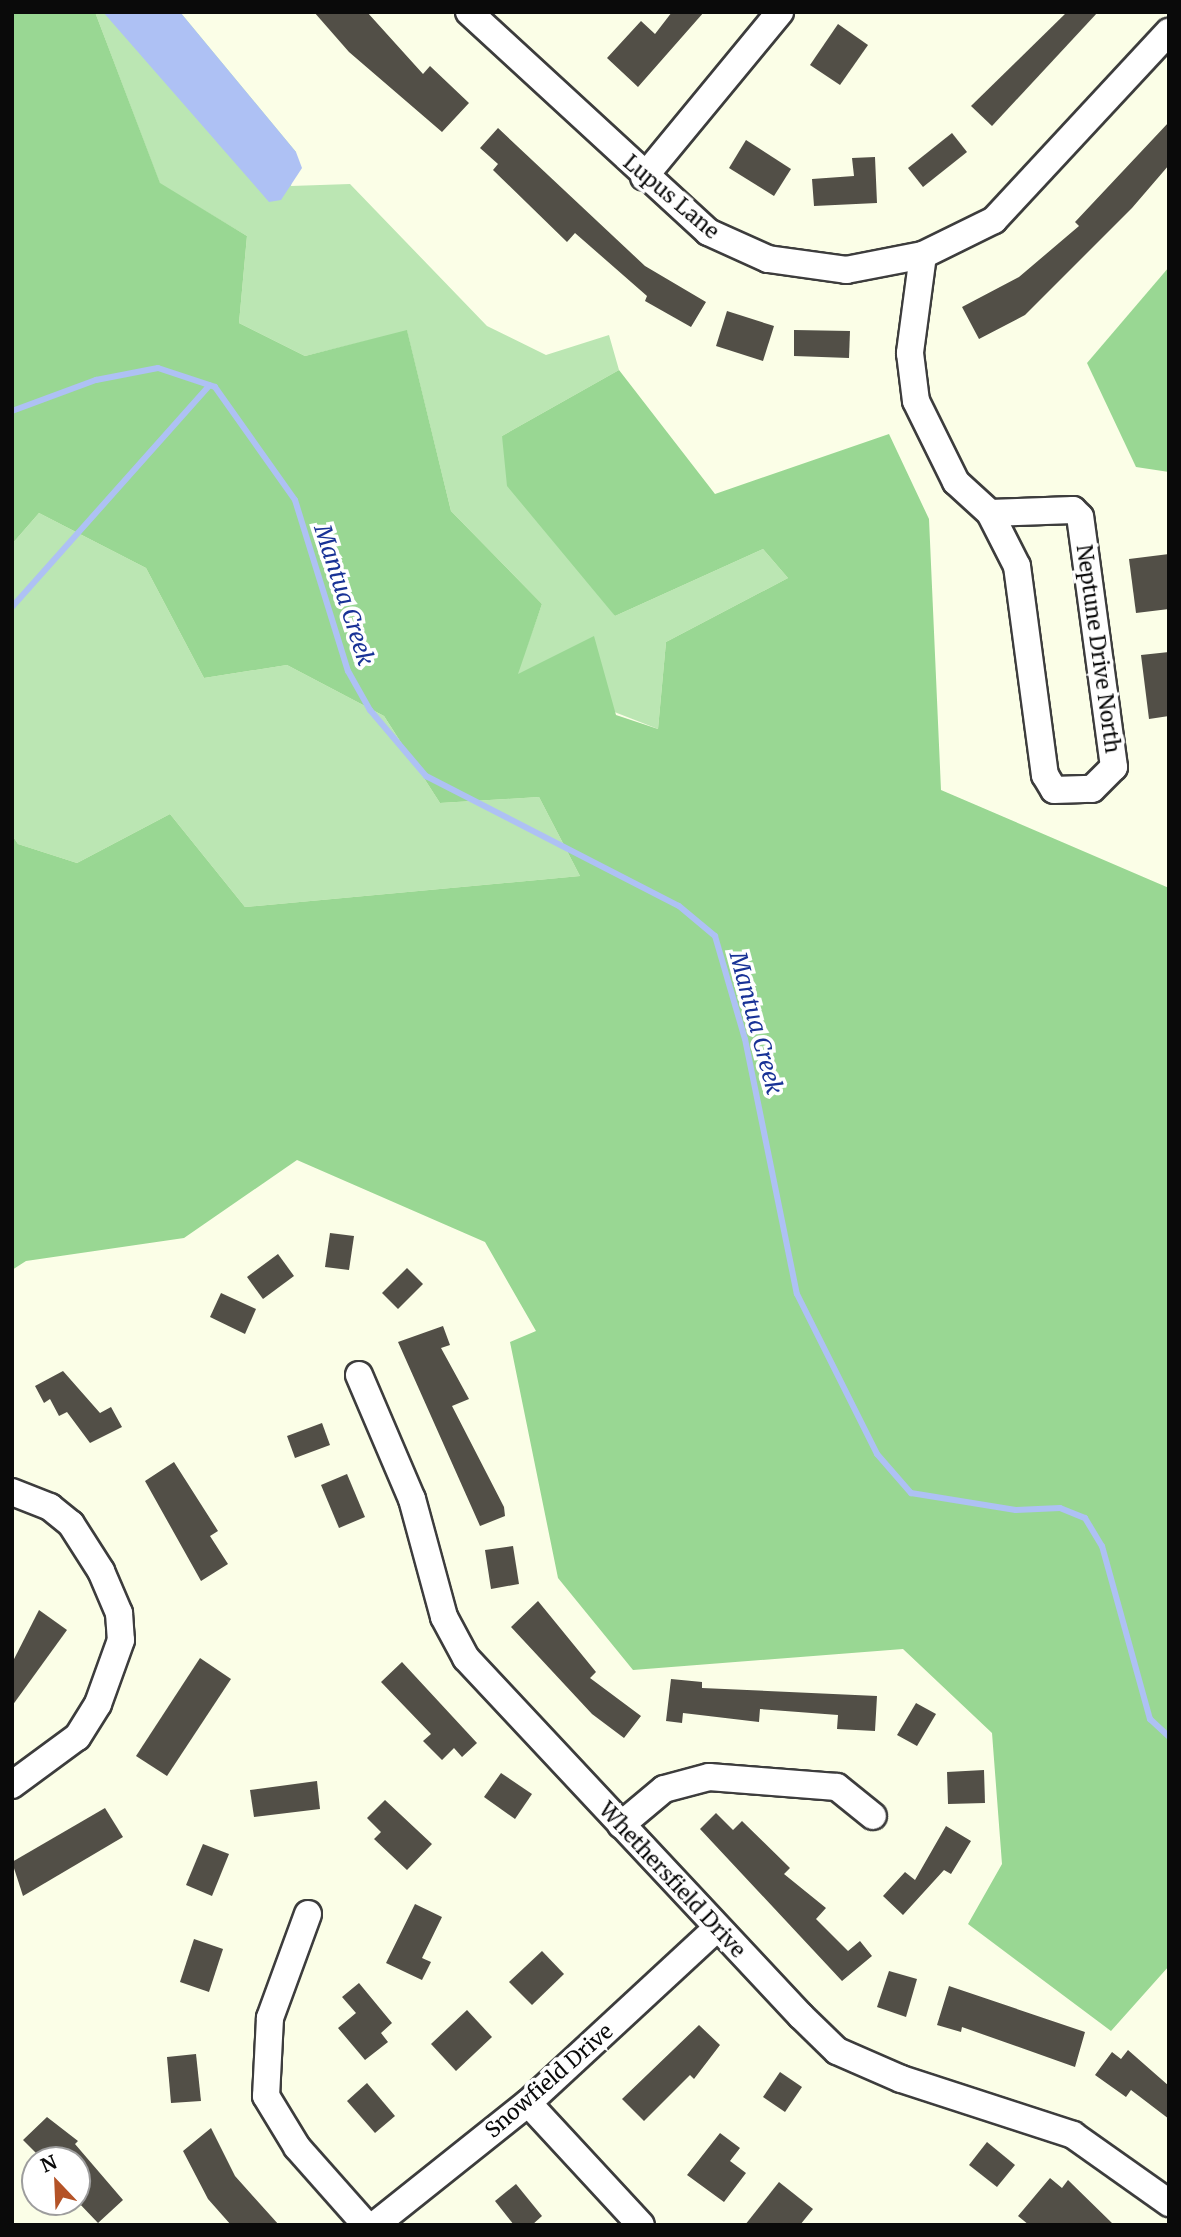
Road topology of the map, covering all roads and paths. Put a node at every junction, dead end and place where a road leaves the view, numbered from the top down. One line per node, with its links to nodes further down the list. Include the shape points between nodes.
1 (469, 12): 4 (street, Lupus Lane)
2 (780, 12): 4 (street)
3 (1169, 32): 5 (street, Lupus Lane, via 994,220)
4 (644, 177): 5 (street, Lupus Lane, via 708,232 768,259 846,270)
5 (923, 255): 6 (street, Neptune Drive North, via 910,353 916,401 956,482)
6 (989, 513): 6 (street, Neptune Drive North, via 1017,566 1045,775 1055,790 1092,789 1114,767 1080,517 1073,510)
7 (359, 1376): 11 (street, Whethersfield Drive, via 412,1499 443,1618 466,1658)
8 (12, 1492): 9 (street, via 50,1507 71,1524 110,1592 121,1640 98,1704 77,1737)
9 (12, 1786)
10 (873, 1816): 11 (street, via 837,1787 709,1777 664,1790)
11 (621, 1825): 13 (street, Whethersfield Drive)
12 (308, 1914): 16 (street, via 270,2018 266,2096 297,2147)
13 (716, 1929): 14 (street, Snowfield Drive); 15 (street, Whethersfield Drive, via 837,2051 901,2079 1073,2135)
14 (528, 2103): 17 (street, Snowfield Drive); 18 (street)
15 (1169, 2203)
16 (366, 2225)
17 (375, 2225)
18 (641, 2225)

